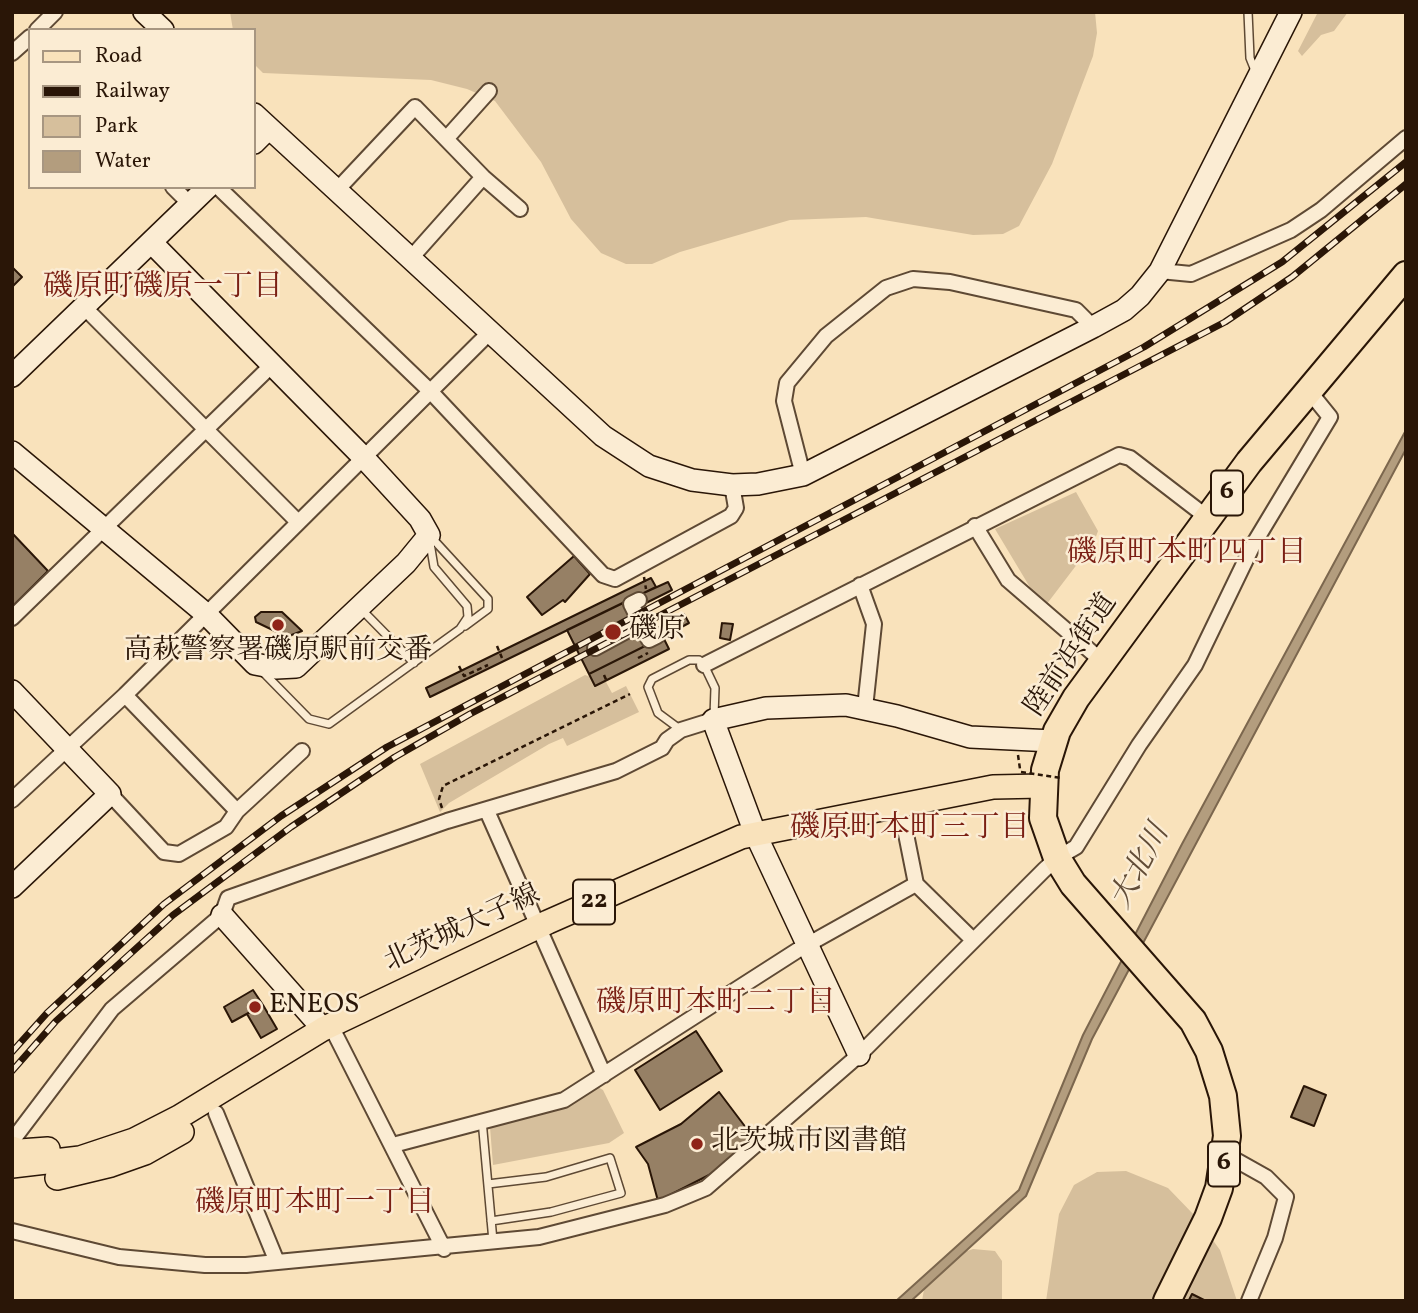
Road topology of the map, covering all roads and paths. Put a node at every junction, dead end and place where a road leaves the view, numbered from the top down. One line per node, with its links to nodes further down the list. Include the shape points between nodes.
1 (55, 12): 5 (street)
2 (144, 12): 6 (street)
3 (1248, 12): 9 (lane, via 1250,58)
4 (1291, 12): 9 (street)
5 (40, 28)
6 (161, 28)
7 (28, 40): 8 (street)
8 (12, 53)
9 (1257, 76): 24 (street)
10 (489, 91): 14 (street)
11 (262, 121): 12 (street); 19 (street)
12 (256, 138)
13 (1406, 138): 24 (street, via 1291,230 1191,274)
14 (446, 139): 15 (street); 19 (street, via 415,107)
15 (483, 177): 21 (street); 23 (street)
16 (175, 189): 20 (street)
17 (206, 189): 20 (street)
18 (220, 189): 31 (street)
19 (337, 190): 23 (street)
20 (190, 205): 22 (street)
21 (520, 209)
22 (151, 242): 26 (street); 29 (street)
23 (411, 258): 28 (street)
24 (1160, 271): 27 (street, via 1124,310)
25 (1406, 275): 32 (highway, 陸前浜街道 / 6)
26 (85, 308): 30 (street); 33 (street)
27 (1094, 327): 36 (street); 36 (street, via 1076,310 950,282 913,279 886,288 826,336 787,383 784,401)
28 (491, 331): 31 (street); 37 (street, via 603,436 649,466 692,480)
29 (272, 365): 33 (street); 35 (street)
30 (12, 376)
31 (431, 391): 35 (street); 37 (street, via 603,575 615,579 731,516 736,508)
32 (1309, 391): 38 (highway, 陸前浜街道 / 6); 85 (street, via 1330,417 1253,545 1195,665 1076,848)
33 (207, 428): 39 (street); 41 (street)
34 (12, 452): 41 (street)
35 (364, 458): 39 (street); 42 (street)
36 (803, 475): 37 (street)
37 (732, 485)
38 (1208, 518): 40 (street, via 1119,454); 58 (highway, 陸前浜街道 / 6)
39 (297, 521): 50 (street)
40 (975, 526): 46 (street); 58 (street, via 1008,580)
41 (104, 528): 50 (street); 51 (street)
42 (429, 535): 43 (street); 44 (lane); 53 (lane, via 488,599 488,609)
43 (406, 563): 44 (lane, via 423,557); 49 (street)
44 (434, 567): 53 (lane, via 467,606 468,617)
45 (645, 580): 47 (path)
46 (860, 585): 62 (street); 71 (street, via 874,624)
47 (648, 587)
48 (637, 603): 52 (street)
49 (359, 608): 59 (lane); 64 (street)
50 (206, 614): 60 (street); 70 (street)
51 (12, 618)
52 (641, 623): 54 (street); 56 (street)
53 (460, 629): 59 (lane)
54 (654, 636)
55 (497, 646): 57 (path)
56 (595, 648)
57 (502, 658)
58 (1103, 662): 74 (highway, 陸前浜街道 / 6)
59 (414, 663): 68 (lane, via 328,724 309,719)
60 (255, 664): 64 (street); 68 (lane)
61 (488, 664): 63 (path, via 464,676)
62 (704, 665): 72 (lane, via 716,695); 73 (lane, via 689,660 652,679 648,687 658,713)
63 (459, 666)
64 (296, 667): 68 (lane, via 282,680)
65 (604, 675): 66 (path)
66 (607, 682)
67 (12, 691): 75 (street)
68 (283, 691)
69 (630, 694): 83 (path, via 443,786 439,799)
70 (125, 695): 75 (street); 81 (street)
71 (865, 708): 72 (street, via 800,705); 74 (street, via 970,737)
72 (713, 720): 73 (street); 84 (street)
73 (681, 730): 82 (street, via 662,748 616,771)
74 (1053, 741): 77 (highway, 陸前浜街道 / 6)
75 (67, 749): 78 (street); 79 (street)
76 (302, 751): 81 (street)
77 (1041, 778): 80 (main road, 北茨城大子線 / 22); 85 (highway, 陸前浜街道 / 6, via 1043,818)
78 (110, 794): 81 (street, via 164,852 179,853 226,827); 87 (street)
79 (12, 800)
80 (900, 804): 84 (main road, 北茨城大子線 / 22); 86 (street)
81 (237, 811)
82 (487, 811): 83 (street); 89 (street)
83 (447, 821): 88 (street, via 237,894 228,898)
84 (755, 833): 89 (main road, 北茨城大子線 / 22); 91 (street)
85 (1057, 858): 90 (street); 101 (highway, 陸前浜街道 / 6, via 1073,884 1192,1021 1219,1078 1226,1114)
86 (916, 884): 90 (street); 91 (street)
87 (12, 887)
88 (222, 915): 92 (street); 98 (street, via 111,1009)
89 (536, 928): 92 (main road, 北茨城大子線 / 22); 95 (street)
90 (973, 940): 94 (street)
91 (808, 943): 94 (street); 95 (street)
92 (327, 1028): 93 (main road, 北茨城大子線 / 22); 99 (street)
93 (291, 1049): 96 (main road, via 278,1070); 100 (main road, via 252,1057 113,1133 46,1150); 102 (main road, 北茨城大子線 / 22, via 179,1117 109,1150 58,1162)
94 (859, 1055): 107 (street, via 719,1179 682,1200 539,1237)
95 (604, 1075): 97 (street, via 564,1100)
96 (216, 1113): 103 (main road, via 145,1153 111,1165 64,1177); 109 (street)
97 (481, 1120): 99 (street); 104 (lane)
98 (12, 1141)
99 (393, 1145): 108 (street)
100 (12, 1148)
101 (1226, 1154): 110 (highway, 陸前浜街道 / 6, via 1211,1210); 111 (street, via 1266,1177 1286,1197)
102 (12, 1166)
103 (12, 1182)
104 (488, 1184): 105 (lane); 105 (lane, via 546,1177 610,1158 621,1193 551,1212)
105 (491, 1221): 107 (lane)
106 (12, 1231): 109 (street, via 77,1248 163,1262)
107 (493, 1244): 108 (street)
108 (444, 1248): 109 (street)
109 (277, 1262)
110 (1167, 1301)
111 (1250, 1301)

